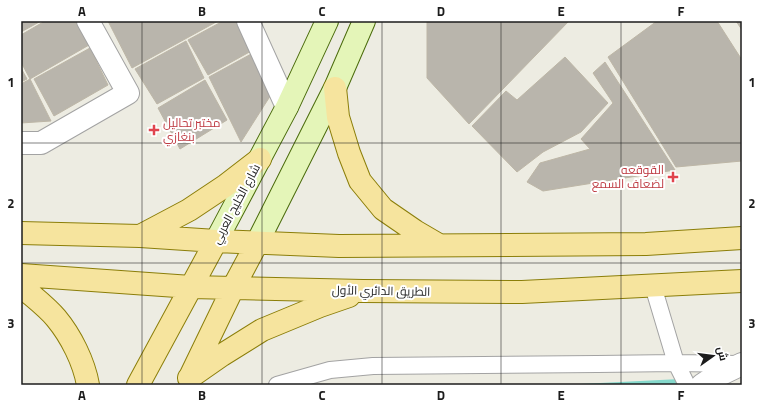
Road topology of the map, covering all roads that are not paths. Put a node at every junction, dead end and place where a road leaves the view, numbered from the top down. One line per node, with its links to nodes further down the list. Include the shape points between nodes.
1 (88, 21): 7 (street, via 128,93 41,143)
2 (248, 21): 6 (street)
3 (327, 21): 6 (main road, شارع الخليج العربي)
4 (364, 21): 5 (main road)
5 (335, 88): 13 (main road); 14 (main road, via 338,117 360,181 383,209)
6 (287, 107): 8 (main road, شارع الخليج العربي)
7 (21, 143)
8 (260, 159): 10 (main road, via 189,210); 12 (main road, شارع الخليج العربي)
9 (21, 233): 10 (main road)
10 (140, 236): 12 (main road)
11 (742, 238): 14 (main road, via 646,244)
12 (216, 242): 13 (main road); 19 (main road, شارع الخليج العربي)
13 (257, 243): 14 (main road); 20 (main road)
14 (440, 246)
15 (21, 275): 19 (main road, الطريق الدائري الأول)
16 (742, 280): 18 (main road, الطريق الدائري الأول)
17 (21, 286): 25 (main road, via 55,317 71,341 86,373)
18 (653, 286): 21 (main road, الطريق الدائري الأول, via 522,292); 22 (lane)
19 (191, 287): 20 (main road, الطريق الدائري الأول); 26 (main road, شارع الخليج العربي)
20 (233, 288): 21 (main road, الطريق الدائري الأول); 24 (main road)
21 (363, 291): 24 (main road, via 262,330)
22 (676, 362): 23 (lane); 27 (lane, via 373,366 330,370); 28 (lane)
23 (741, 364): 29 (street)
24 (187, 381)
25 (88, 385)
26 (138, 385)
27 (277, 385)
28 (687, 385)
29 (702, 385)

